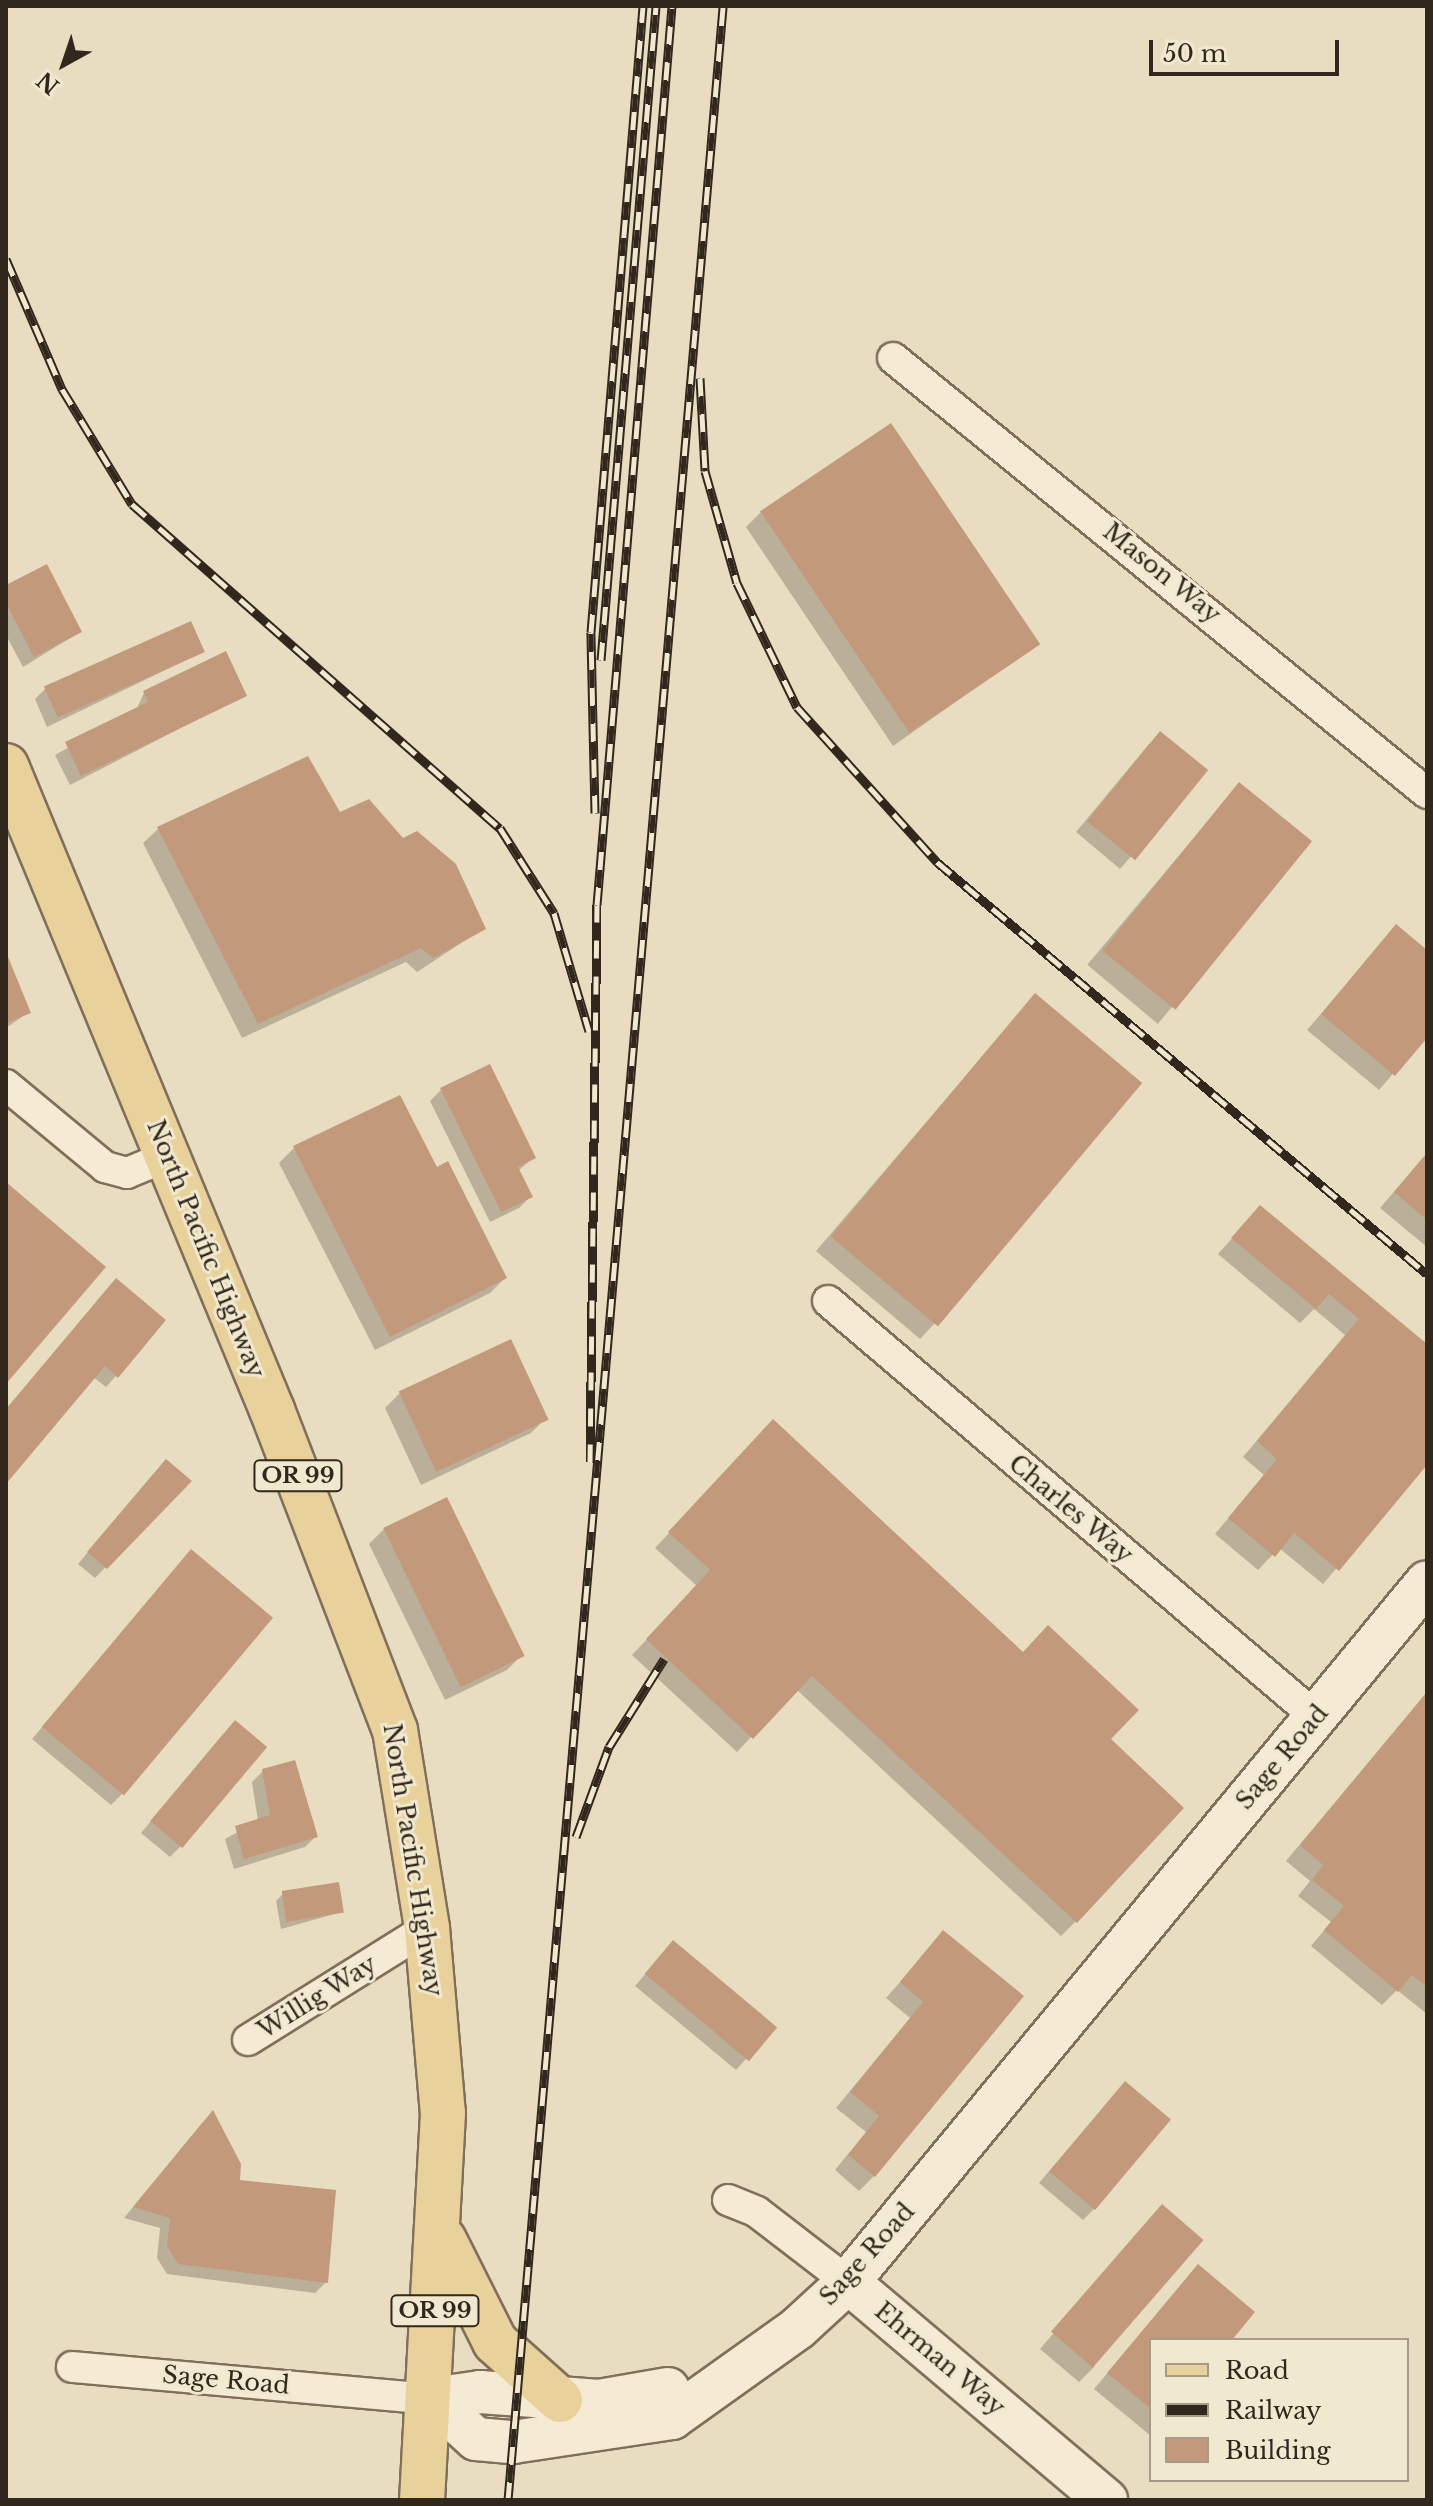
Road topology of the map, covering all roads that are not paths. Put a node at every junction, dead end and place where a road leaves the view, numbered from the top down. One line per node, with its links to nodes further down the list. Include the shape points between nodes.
1 (893, 358): 3 (street, Mason Way)
2 (6, 766): 5 (main road, North Pacific Highway / OR 99)
3 (1427, 793)
4 (6, 1085): 5 (street, via 105,1167 127,1173)
5 (168, 1156): 9 (main road, North Pacific Highway / OR 99, via 375,1666 395,1730)
6 (828, 1301): 8 (street, Charles Way)
7 (1427, 1582): 8 (main road, Sage Road)
8 (1315, 1716): 13 (main road, Sage Road)
9 (427, 1928): 10 (street, Willig Way); 12 (main road, North Pacific Highway / OR 99, via 443,2113)
10 (248, 2040)
11 (728, 2200): 13 (street, Ehrman Way, via 768,2219)
12 (438, 2222): 16 (main road, North Pacific Highway / OR 99); 17 (main road, via 461,2286 495,2342)
13 (848, 2282): 15 (main road, Sage Road); 19 (main road, Ehrman Way)
14 (72, 2367): 16 (street, Sage Road)
15 (726, 2378): 16 (main road, Sage Road, via 672,2418 513,2442 476,2439); 17 (main road, via 636,2397)
16 (432, 2399): 17 (main road, via 480,2392); 18 (main road, North Pacific Highway / OR 99)
17 (560, 2400)
18 (422, 2500)
19 (1106, 2500)

